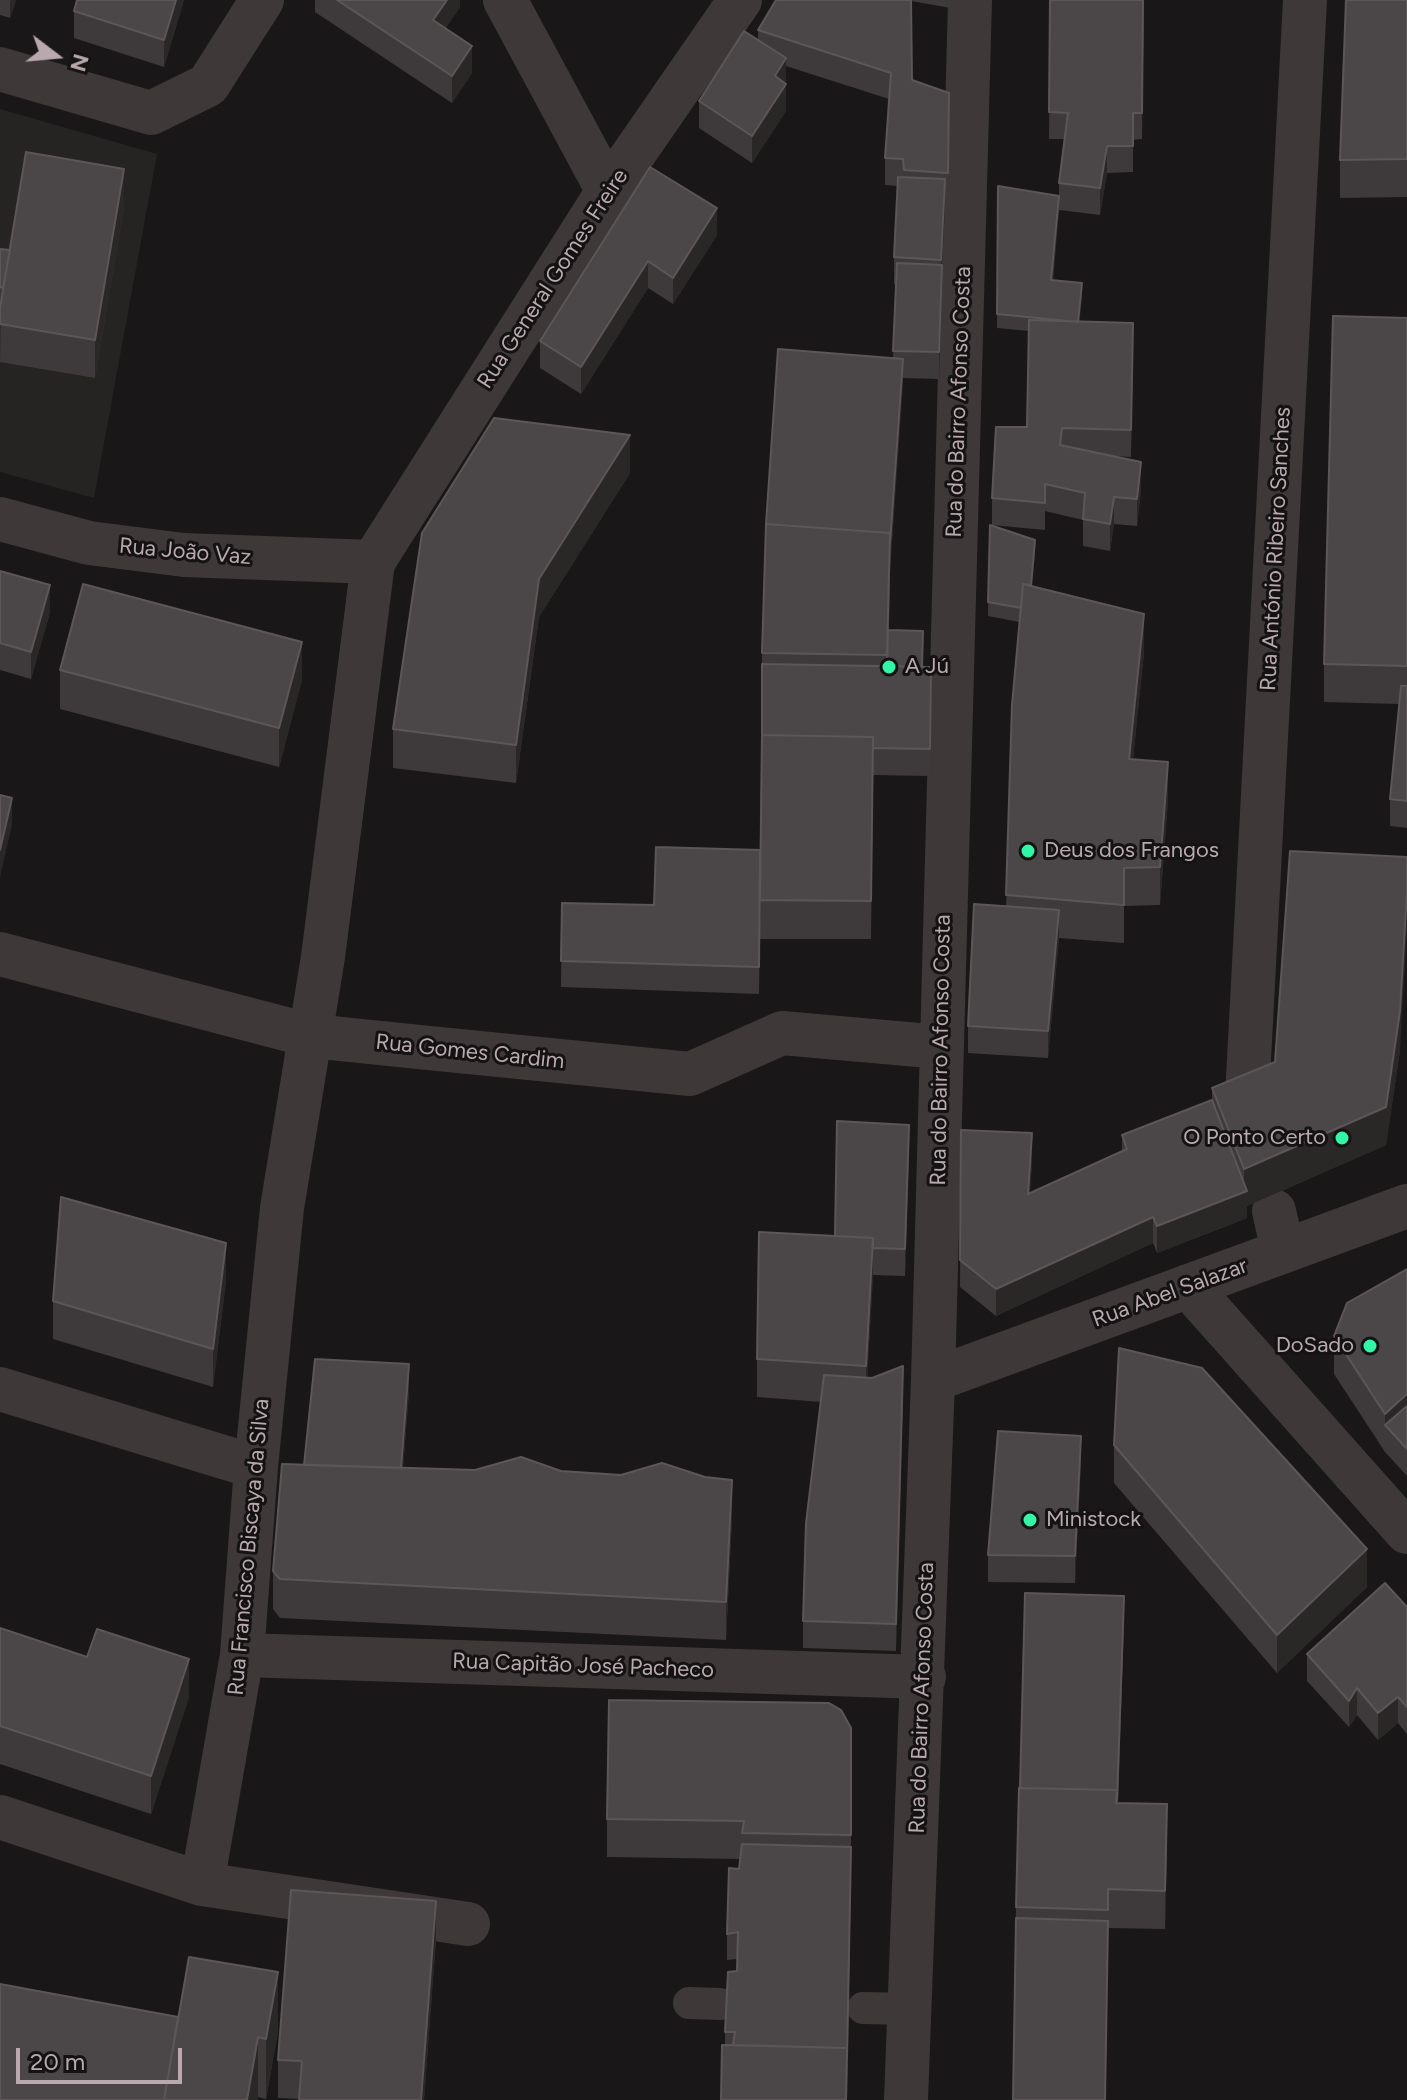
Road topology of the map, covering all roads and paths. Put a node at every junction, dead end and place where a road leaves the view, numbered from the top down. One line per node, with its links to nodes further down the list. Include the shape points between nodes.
1 (262, 0): 6 (street, via 208,85 151,113)
2 (505, 0): 7 (street)
3 (740, 0): 7 (street, Rua General Gomes Freire)
4 (970, 0): 12 (street, Rua do Bairro Afonso Costa)
5 (1305, 0): 13 (street, Rua António Ribeiro Sanches)
6 (0, 69)
7 (608, 191): 9 (street, Rua General Gomes Freire)
8 (0, 519): 9 (street, Rua João Vaz, via 89,543 184,555)
9 (373, 562): 11 (street, Rua Francisco Biscaya da Silva)
10 (0, 954): 11 (street, Rua Gomes Cardim)
11 (312, 1036): 12 (street, Rua Gomes Cardim, via 690,1074 782,1033); 18 (street, Rua Francisco Biscaya da Silva, via 282,1208)
12 (941, 1047): 16 (street, Rua do Bairro Afonso Costa)
13 (1247, 1097)
14 (1407, 1206): 15 (street, Rua Abel Salazar, via 1278,1231)
15 (1188, 1286): 16 (street, Rua Abel Salazar); 19 (street)
16 (933, 1380): 21 (street, Rua do Bairro Afonso Costa)
17 (0, 1389): 18 (street)
18 (256, 1467): 20 (street, Rua Francisco Biscaya da Silva)
19 (1407, 1532)
20 (242, 1655): 21 (street, Rua Capitão José Pacheco); 23 (street, Rua Francisco Biscaya da Silva)
21 (924, 1677): 26 (street, Rua do Bairro Afonso Costa)
22 (0, 1817): 23 (street)
23 (202, 1884): 24 (street)
24 (468, 1924)
25 (863, 2008): 26 (lane)
26 (909, 2009): 27 (street, Rua do Bairro Afonso Costa)
27 (906, 2100)

